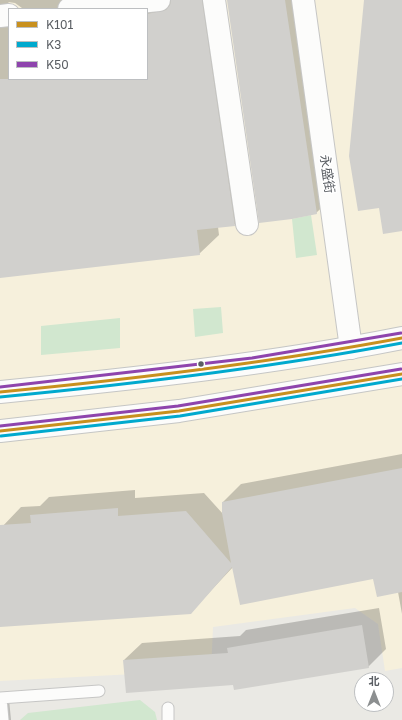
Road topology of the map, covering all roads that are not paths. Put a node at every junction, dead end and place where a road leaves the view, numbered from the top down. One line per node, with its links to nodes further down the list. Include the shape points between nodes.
1 (159, 0): 4 (main road)
2 (214, 0): 5 (main road)
3 (303, 0): 7 (main road, 永盛街)
4 (80, 8)
5 (247, 224)
6 (402, 338): 7 (main road)
7 (351, 348): 9 (main road, via 121,380)
8 (402, 374): 10 (main road, via 179,411)
9 (0, 392)
10 (0, 431)
11 (100, 691): 12 (lane)
12 (0, 698): 14 (lane)
13 (168, 708): 15 (lane)
14 (3, 720)
15 (168, 720)

